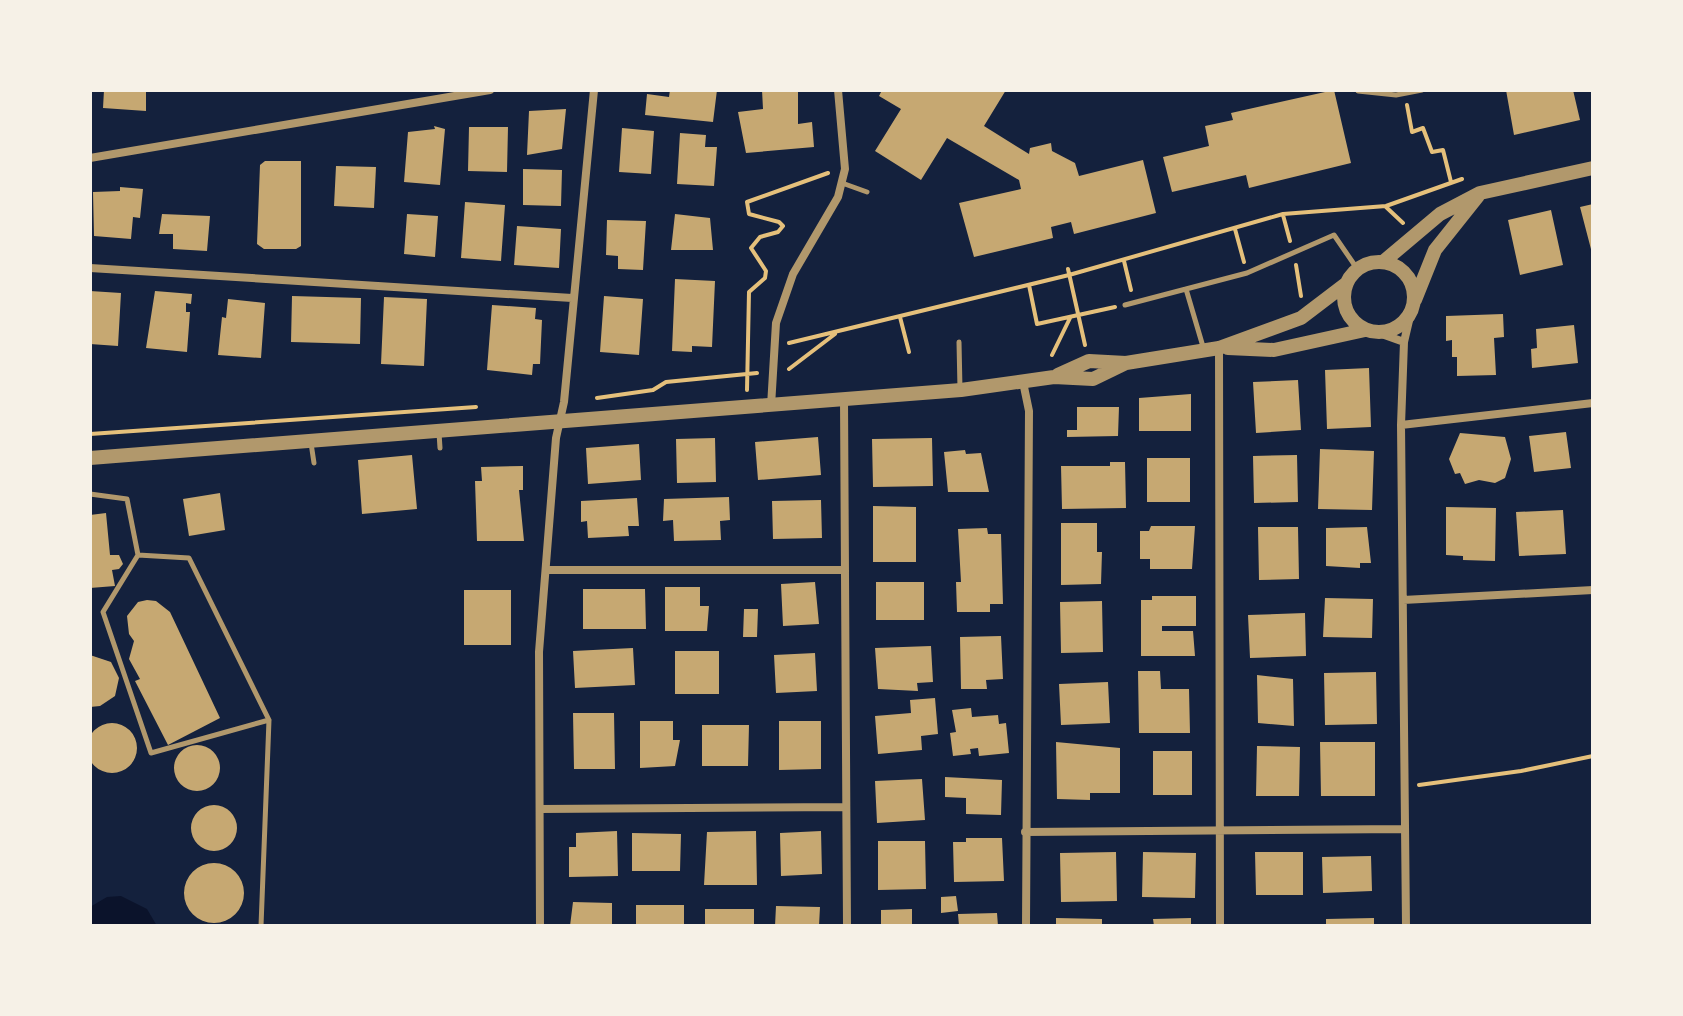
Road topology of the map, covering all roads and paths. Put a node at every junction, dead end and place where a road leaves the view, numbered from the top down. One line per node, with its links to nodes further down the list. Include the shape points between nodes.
1 (490, 90): 7 (street)
2 (594, 90): 29 (street)
3 (838, 90): 9 (street)
4 (1422, 90): 6 (lane)
5 (1358, 91): 6 (lane)
6 (1405, 94): 11 (path, via 1412,132 1423,128 1432,152 1443,150)
7 (90, 158)
8 (1593, 168): 14 (street)
9 (845, 169): 12 (street); 47 (path, via 747,202 749,214 783,226 751,248 766,271 749,292)
10 (1465, 179): 11 (path)
11 (1451, 182): 15 (path)
12 (842, 183): 13 (lane); 41 (street, via 793,274)
13 (867, 192)
14 (1480, 193): 16 (street); 19 (street)
15 (1386, 206): 17 (path, via 1283,214); 18 (path)
16 (1440, 214): 19 (lane); 21 (street)
17 (1235, 229): 20 (path); 25 (path)
18 (1411, 230)
19 (1456, 234): 32 (street, via 1435,250)
20 (1124, 261): 24 (path); 30 (path)
21 (1383, 262): 23 (street); 32 (street, via 1410,279)
22 (90, 268): 29 (street)
23 (1358, 270): 25 (lane, via 1334,235); 26 (street)
24 (1069, 272): 27 (path); 34 (path)
25 (1247, 273): 28 (lane)
26 (1347, 283): 37 (street, via 1349,315); 43 (street, via 1301,318)
27 (1029, 284): 35 (path); 36 (path, via 1037,324)
28 (1186, 289): 30 (lane); 43 (lane)
29 (572, 298): 52 (street)
30 (1135, 302): 31 (lane)
31 (1125, 305)
32 (1413, 306): 37 (street, via 1397,328); 40 (street)
33 (1109, 309): 34 (path)
34 (1079, 316): 36 (path); 42 (path)
35 (900, 317): 38 (path); 44 (path)
36 (1070, 318): 45 (path)
37 (1370, 331): 40 (street); 43 (street, via 1274,350)
38 (835, 334): 41 (path); 46 (path, via 789,369)
39 (959, 342): 49 (lane)
40 (1404, 342): 57 (street)
41 (774, 346): 46 (street)
42 (1086, 347)
43 (1212, 350): 48 (street, via 1126,363 1093,379); 76 (street)
44 (909, 352)
45 (1052, 355)
46 (772, 371): 47 (path); 55 (street)
47 (746, 374): 50 (path); 52 (path, via 666,382 653,390)
48 (1023, 382): 49 (street); 77 (street, via 1029,411)
49 (961, 390): 51 (street)
50 (747, 392)
51 (844, 399): 55 (street); 67 (street)
52 (564, 402): 56 (street)
53 (1593, 403): 57 (street)
54 (490, 406): 59 (path)
55 (771, 406): 56 (street)
56 (560, 423): 58 (street); 66 (street)
57 (1401, 425): 69 (street)
58 (439, 432): 60 (street); 61 (lane)
59 (90, 434)
60 (310, 442): 62 (street); 63 (lane)
61 (440, 448)
62 (90, 458)
63 (314, 463)
64 (90, 494): 65 (lane, via 127,499)
65 (138, 555): 70 (lane, via 189,558); 70 (lane, via 103,612 151,753)
66 (546, 570): 67 (street); 74 (street, via 539,652)
67 (845, 570): 73 (street)
68 (1593, 590): 69 (street)
69 (1403, 600): 72 (street)
70 (269, 720): 78 (lane)
71 (1593, 756): 72 (path)
72 (1405, 787): 75 (street)
73 (846, 807): 74 (street); 80 (street)
74 (540, 809): 79 (street)
75 (1405, 829): 76 (street); 83 (street)
76 (1220, 831): 77 (street); 82 (street)
77 (1025, 832): 81 (street)
78 (261, 926)
79 (540, 926)
80 (847, 926)
81 (1026, 926)
82 (1220, 926)
83 (1406, 926)

